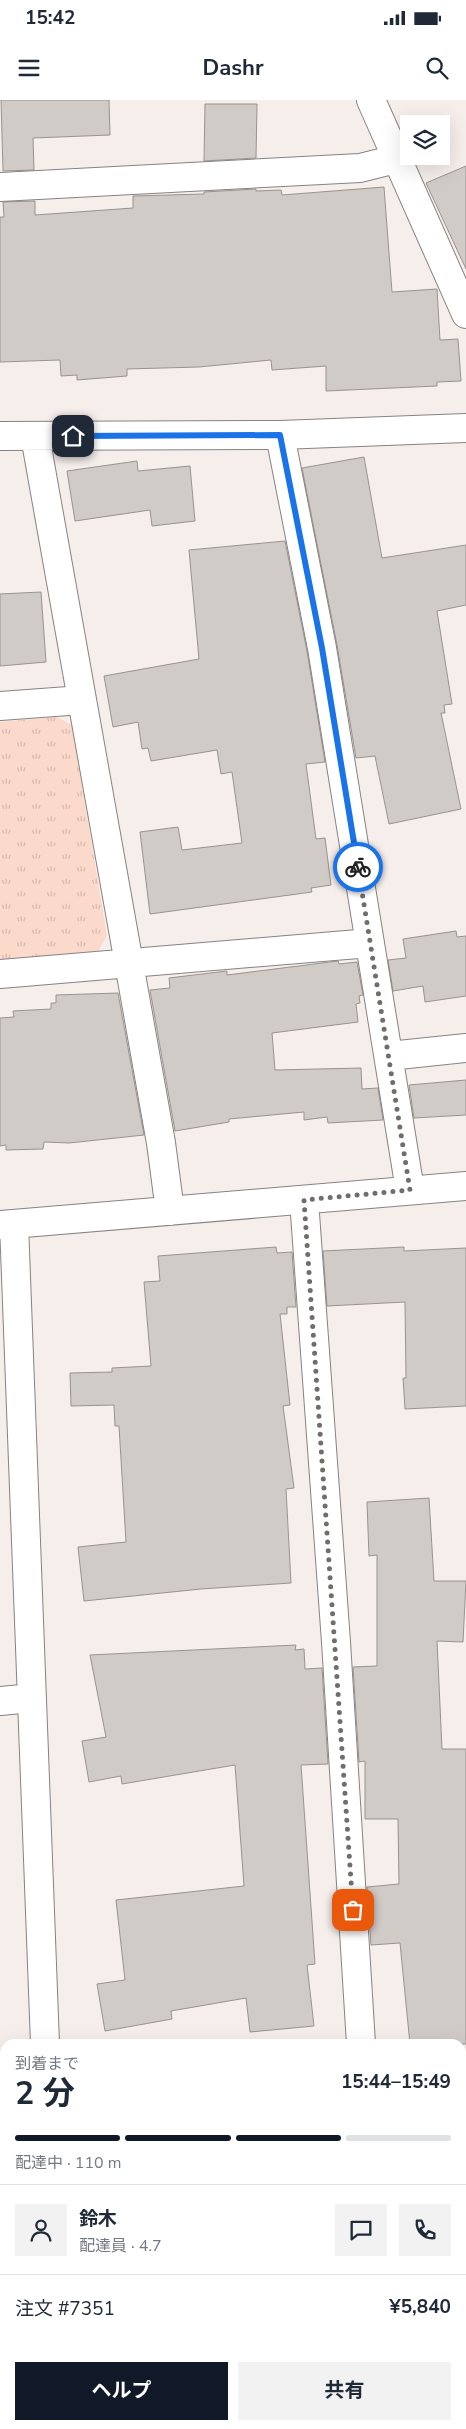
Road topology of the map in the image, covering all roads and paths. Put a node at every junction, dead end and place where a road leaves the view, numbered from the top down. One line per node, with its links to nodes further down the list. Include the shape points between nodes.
1 (370, 100): 2 (street)
2 (396, 159): 3 (street, via 360,168); 4 (street)
3 (0, 187)
4 (466, 314)
5 (466, 428): 6 (street)
6 (280, 435): 8 (street); 11 (street, via 322,648)
7 (0, 436): 8 (street)
8 (35, 436): 9 (street)
9 (82, 700): 10 (street); 12 (street)
10 (0, 706)
11 (370, 943): 12 (street); 15 (street)
12 (129, 962): 13 (street); 19 (street)
13 (0, 974)
14 (466, 1048): 15 (street)
15 (388, 1056): 17 (street)
16 (466, 1186): 17 (street)
17 (410, 1190): 18 (street)
18 (304, 1200): 19 (street); 24 (street)
19 (170, 1211): 20 (street)
20 (7, 1224): 21 (street)
21 (32, 1698): 22 (street); 23 (street)
22 (0, 1701)
23 (45, 2039)
24 (361, 2039)

